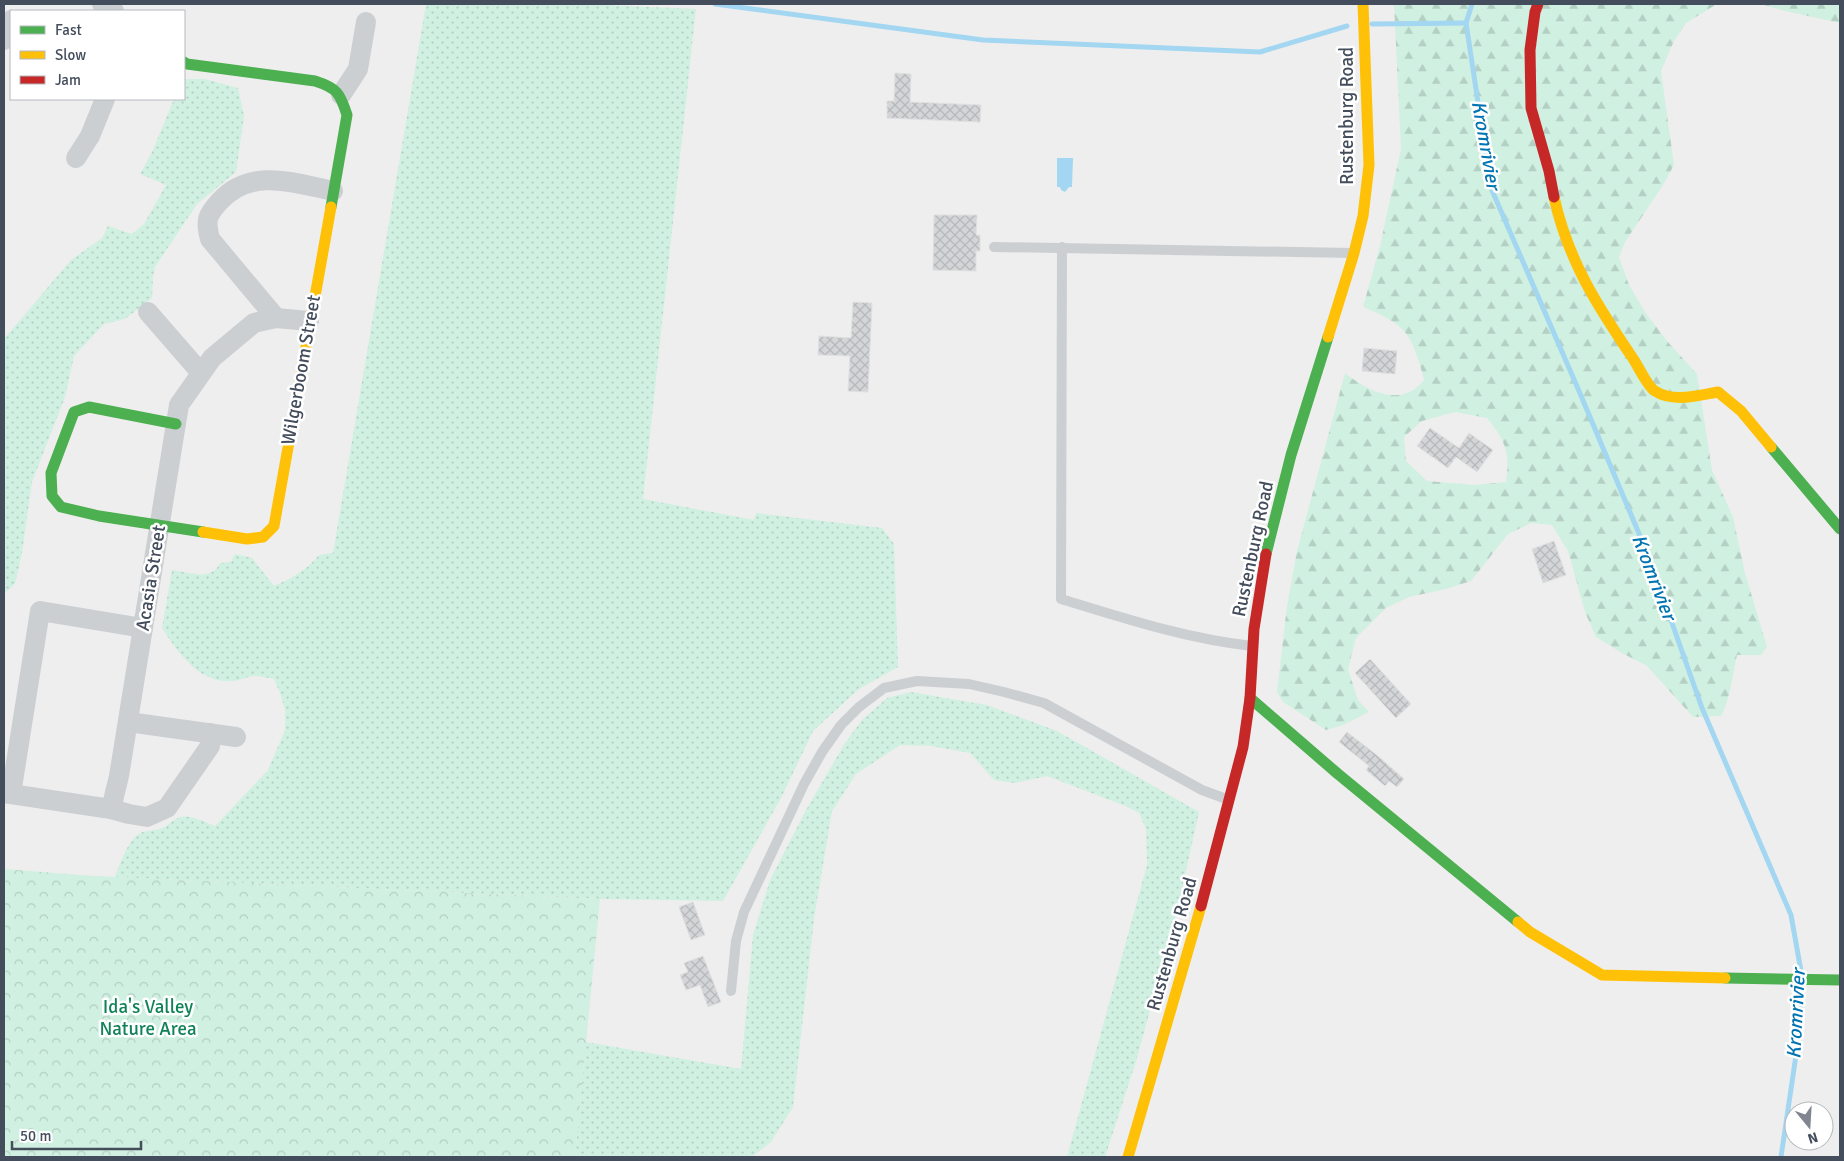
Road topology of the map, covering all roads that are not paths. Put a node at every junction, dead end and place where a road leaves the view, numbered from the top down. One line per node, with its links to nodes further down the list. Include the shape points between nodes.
1 (1363, 4): 13 (street, Rustenburg Road, via 1369,165 1363,216)
2 (1538, 4): 20 (street, via 1530,50 1531,108 1559,219 1594,300 1654,391 1672,398 1718,392 1741,411)
3 (366, 22): 7 (street, via 358,69)
4 (10, 23): 5 (street)
5 (4, 40)
6 (185, 63): 7 (street, via 315,81 331,86)
7 (341, 95): 10 (street, Wilgerboom Street, via 347,115)
8 (105, 100): 9 (street, via 90,136)
9 (76, 158)
10 (333, 191): 15 (street, via 262,179 246,182 225,195 209,212 206,225 210,239); 16 (street, Wilgerboom Street)
11 (994, 246): 12 (lane)
12 (1062, 247): 13 (lane); 22 (lane, via 1060,599 1140,623)
13 (1354, 253): 22 (street, Rustenburg Road, via 1291,455 1264,562)
14 (148, 312): 17 (street)
15 (276, 318): 16 (street, Acasia Street); 17 (street, Acasia Street, via 254,323 212,358)
16 (309, 321): 19 (street, Wilgerboom Street, via 274,526 263,538 247,539)
17 (201, 373): 18 (street, Acasia Street, via 179,405)
18 (176, 424): 19 (street, Acasia Street); 19 (street, Wilgerboom Street, via 90,407 74,412 50,473 52,496 61,507)
19 (160, 525): 21 (street, Acasia Street)
20 (1840, 529)
21 (143, 628): 24 (street, Acasia Street); 27 (street, via 40,611)
22 (1253, 646): 23 (street, Rustenburg Road)
23 (1250, 698): 28 (street, Rustenburg Road, via 1243,747); 30 (street, via 1530,932 1602,975)
24 (128, 722): 25 (street); 29 (street, Acasia Street)
25 (210, 733): 26 (street); 29 (street, via 210,746 167,808 148,817)
26 (236, 737)
27 (7, 793): 29 (street)
28 (1230, 800): 31 (lane, via 1202,790 1044,704 969,684 917,681 884,688 841,725 804,784 744,912 736,940); 32 (street, Rustenburg Road)
29 (111, 809)
30 (1840, 980)
31 (731, 991)
32 (1128, 1157)

